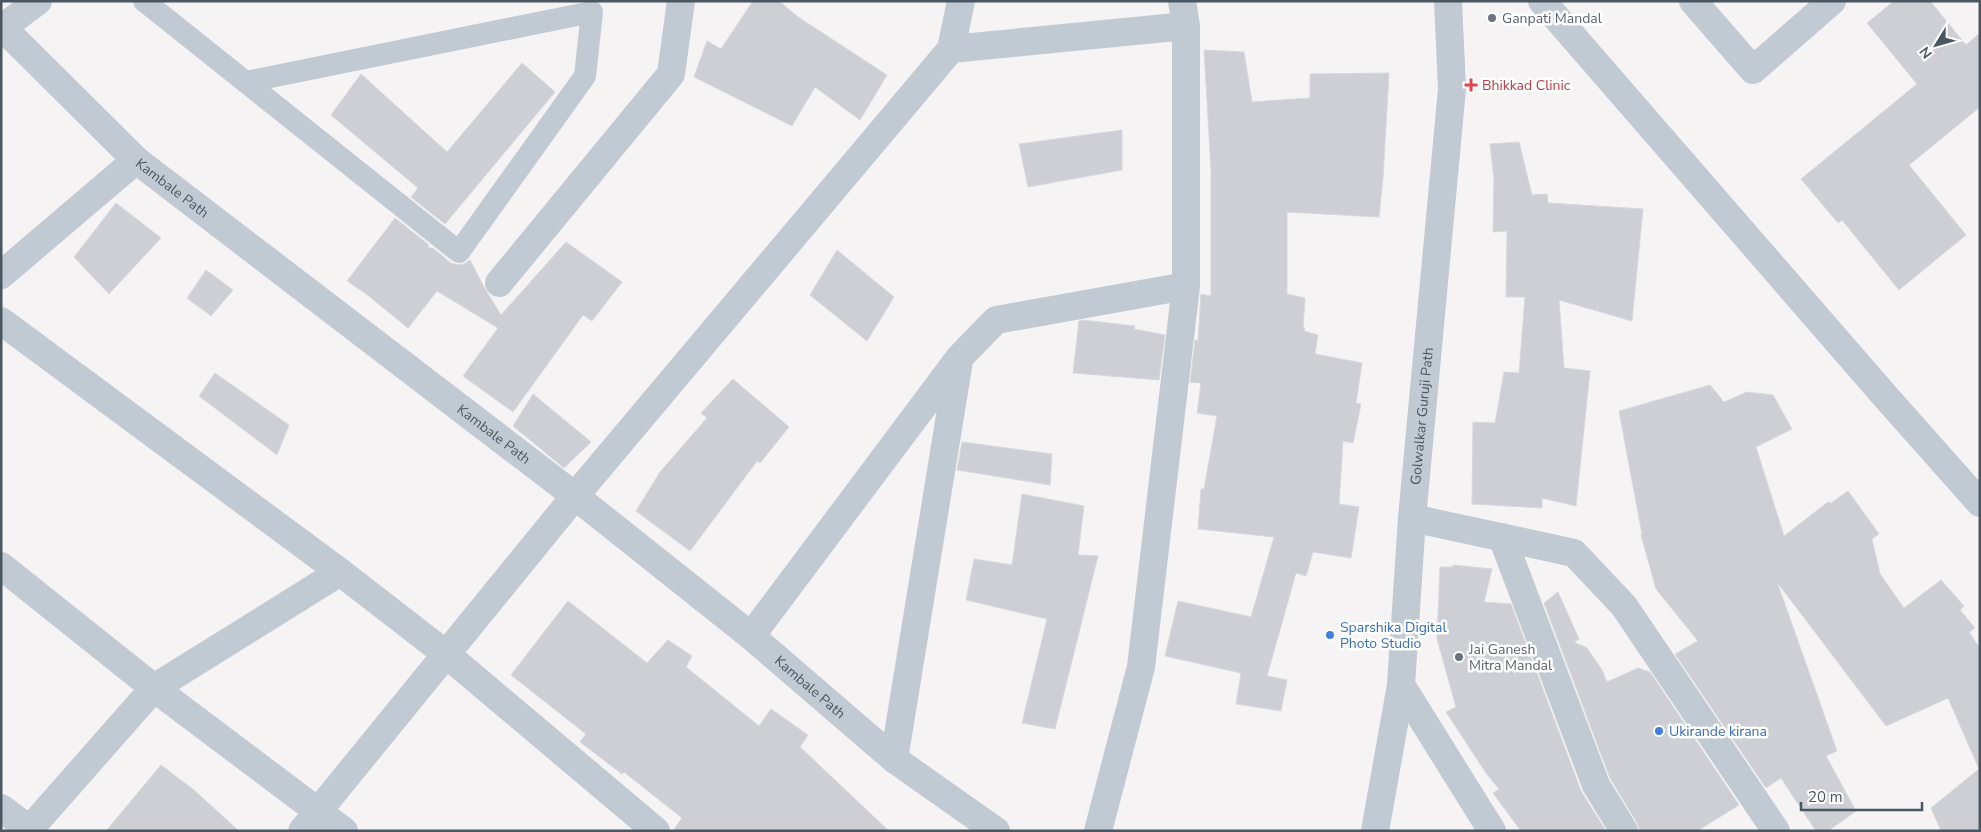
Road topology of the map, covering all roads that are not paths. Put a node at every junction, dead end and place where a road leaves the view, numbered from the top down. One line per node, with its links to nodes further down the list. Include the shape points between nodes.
1 (38, 1): 10 (street)
2 (144, 1): 12 (lane)
3 (681, 1): 15 (street, via 671,74)
4 (961, 1): 11 (street)
5 (1448, 1): 21 (street, Golwalkar Guruji Path, via 1452,89)
6 (1542, 1): 20 (street)
7 (1693, 1): 8 (street, via 1753,70)
8 (1832, 1)
9 (1184, 14): 11 (street); 16 (street)
10 (2, 28): 13 (street, Kambale Path)
11 (951, 49): 19 (street)
12 (246, 82): 12 (lane, via 459,252 585,76 592,12)
13 (136, 160): 14 (street); 19 (street, Kambale Path)
14 (1, 275)
15 (499, 284)
16 (1186, 286): 18 (street, via 996,320); 36 (street, via 1141,667)
17 (1, 321): 24 (street)
18 (960, 357): 25 (street); 29 (street)
19 (574, 496): 25 (street, Kambale Path); 26 (street)
20 (1980, 503)
21 (1412, 518): 22 (street); 27 (street, Golwalkar Guruji Path)
22 (1502, 537): 39 (street, via 1596,785); 40 (street, via 1574,553 1624,606)
23 (1, 566): 28 (street)
24 (340, 572): 26 (street); 28 (street)
25 (751, 636): 29 (street, Kambale Path)
26 (446, 654): 31 (street); 34 (street)
27 (1401, 685): 37 (street, Golwalkar Guruji Path); 38 (street)
28 (154, 688): 31 (street); 32 (street)
29 (894, 759): 35 (street, Kambale Path)
30 (1, 808): 32 (street)
31 (310, 821): 33 (street)
32 (28, 830)
33 (344, 831)
34 (656, 831)
35 (996, 831)
36 (1098, 831)
37 (1375, 831)
38 (1492, 831)
39 (1624, 831)
40 (1776, 831)

